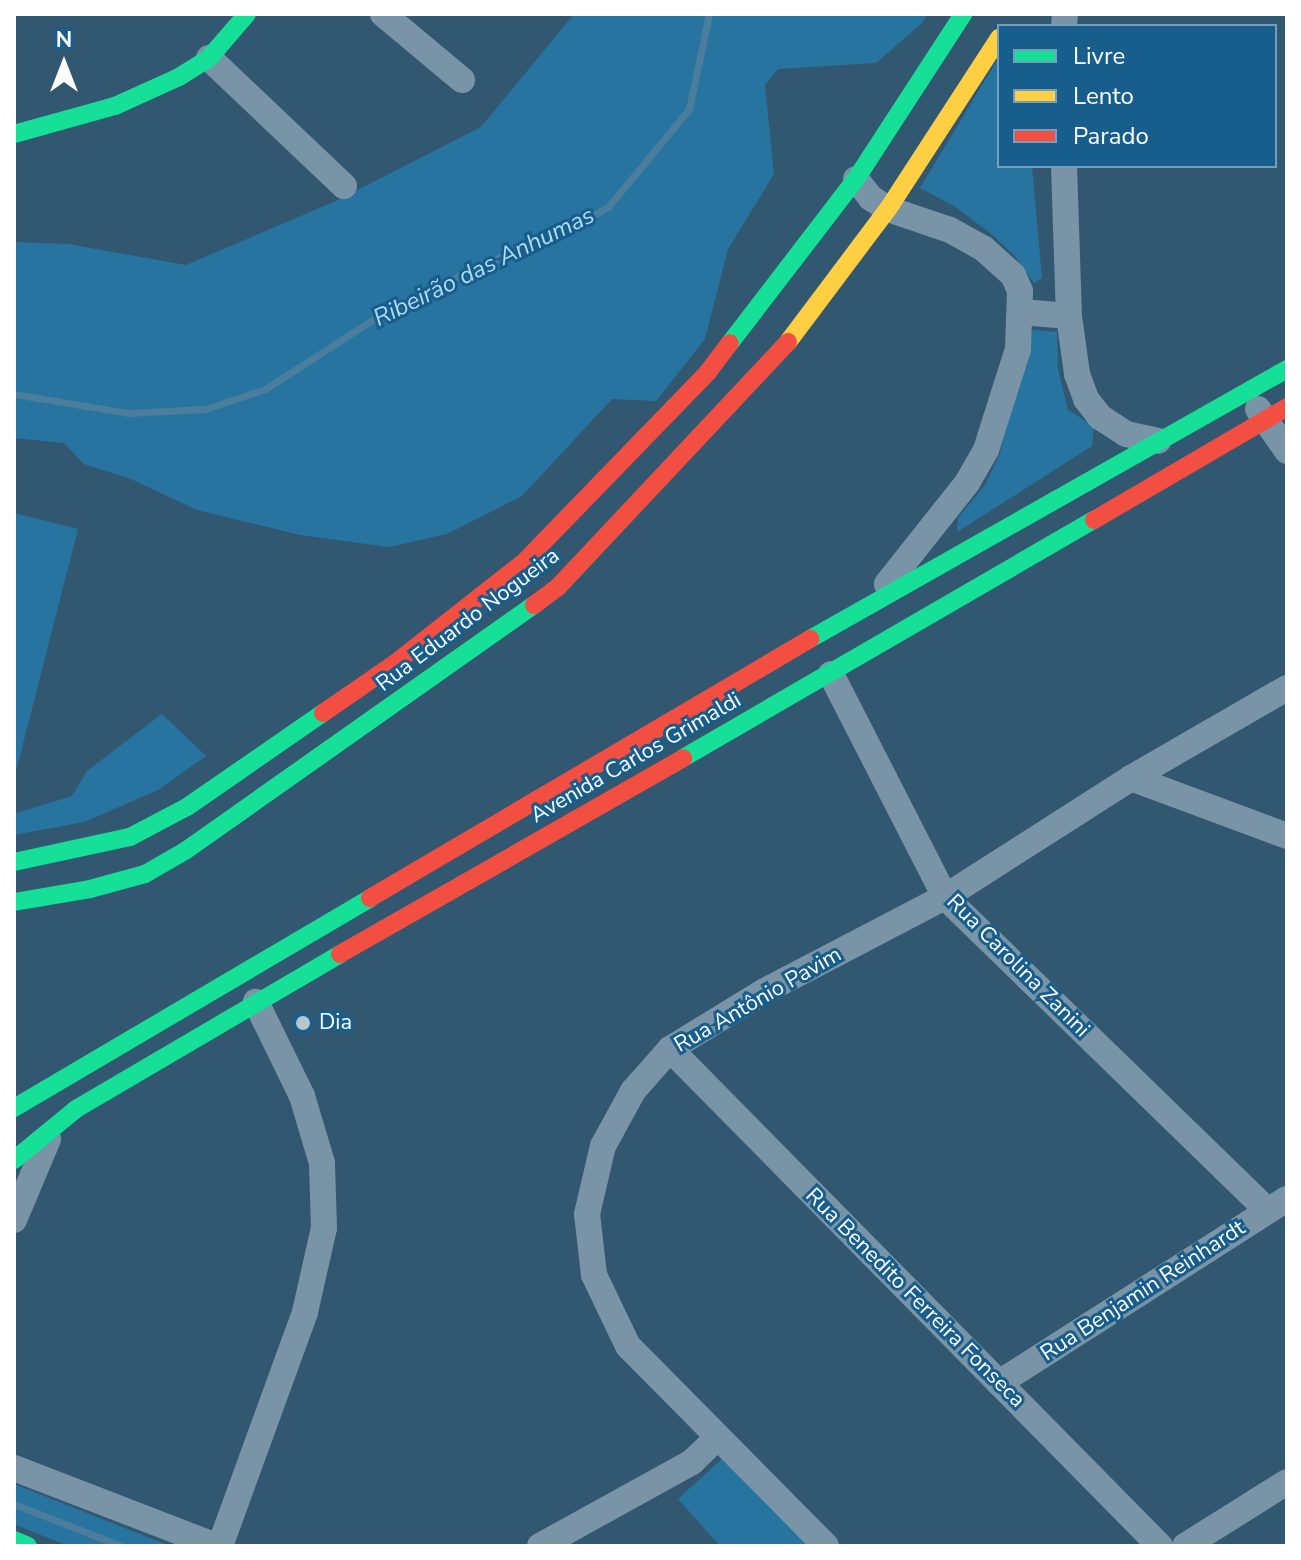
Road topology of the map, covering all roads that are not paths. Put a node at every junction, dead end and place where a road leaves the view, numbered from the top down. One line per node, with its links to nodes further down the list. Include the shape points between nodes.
1 (247, 14): 5 (main road)
2 (383, 14): 6 (street)
3 (963, 14): 9 (main road, Rua Eduardo Nogueira)
4 (997, 41): 11 (main road, Rua Eduardo Nogueira)
5 (209, 58): 7 (main road, via 115,106); 10 (street)
6 (462, 80)
7 (14, 134)
8 (1064, 168): 13 (street)
9 (856, 179): 11 (street); 24 (main road, Rua Eduardo Nogueira, via 708,372 524,562 462,613 187,807 130,837)
10 (344, 186)
11 (888, 209): 12 (street, via 950,230 984,249 1013,275); 26 (main road, Rua Eduardo Nogueira, via 783,349 558,587 446,671 172,859 145,874 90,889)
12 (1021, 312): 13 (street); 19 (street, via 1018,349 986,450 967,483)
13 (1069, 316): 17 (street, via 1086,399 1100,417 1126,434)
14 (1287, 369): 15 (main road, Avenida Carlos Grimaldi)
15 (1247, 394): 16 (street); 17 (main road, Avenida Carlos Grimaldi)
16 (1276, 413): 18 (street); 20 (main road, Avenida Carlos Grimaldi)
17 (1158, 441): 19 (main road, Avenida Carlos Grimaldi)
18 (1287, 451)
19 (872, 602): 29 (main road, Avenida Carlos Grimaldi)
20 (831, 674): 25 (street, Rua Carolina Zanini); 27 (main road, Avenida Carlos Grimaldi)
21 (1287, 688): 22 (street, Rua Antônio Pavim)
22 (1131, 778): 23 (street); 25 (street, Rua Antônio Pavim)
23 (1287, 836)
24 (14, 862)
25 (945, 897): 28 (street, Rua Antônio Pavim, via 763,992); 32 (street, Rua Carolina Zanini)
26 (14, 902)
27 (256, 1002): 30 (main road, Avenida Carlos Grimaldi); 40 (street, via 302,1096 322,1163 324,1228 305,1312)
28 (670, 1049): 34 (street, Rua Benedito Ferreira Fonseca); 35 (street, Rua Antônio Pavim, via 633,1091 603,1146 587,1214 594,1275 628,1346)
29 (14, 1108)
30 (52, 1128): 31 (main road, Avenida Carlos Grimaldi); 33 (street)
31 (14, 1160)
32 (1278, 1205): 34 (street, Rua Benjamin Reinhardt)
33 (14, 1220)
34 (999, 1383): 43 (street, Rua Benedito Ferreira Fonseca)
35 (718, 1437): 41 (street, via 681,1469); 42 (street, Rua Antônio Pavim)
36 (14, 1468): 40 (street)
37 (1287, 1482): 44 (street)
38 (14, 1540): 39 (main road)
39 (28, 1546)
40 (218, 1546)
41 (540, 1546)
42 (826, 1546)
43 (1160, 1546)
44 (1185, 1546)

